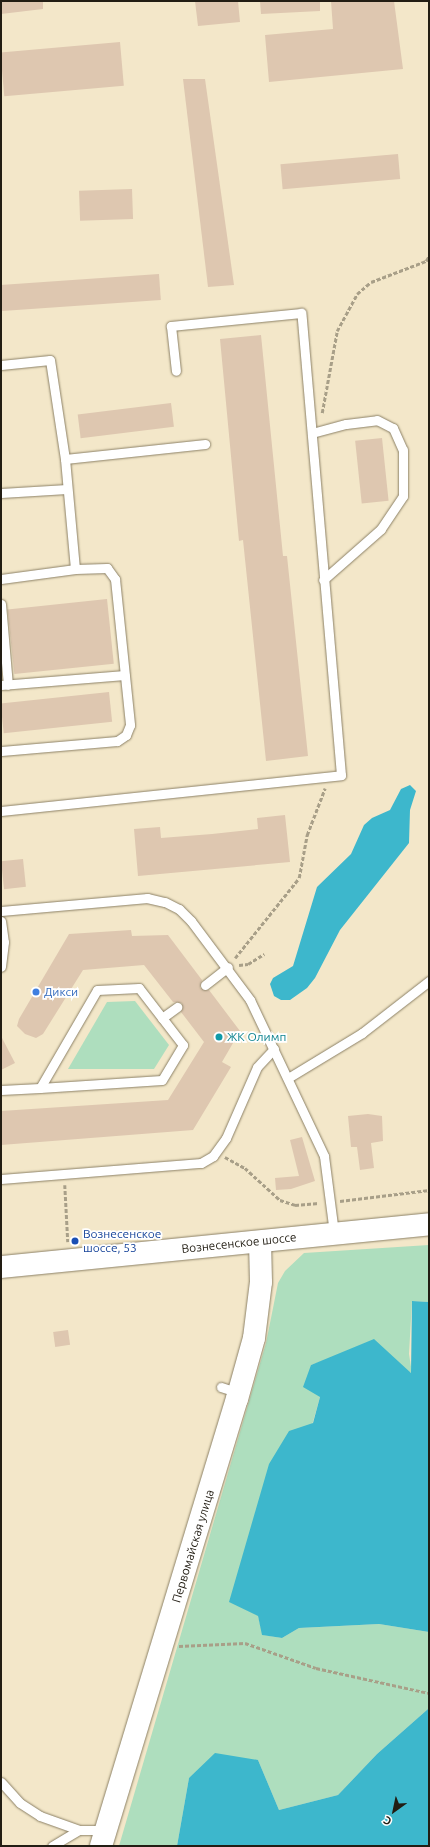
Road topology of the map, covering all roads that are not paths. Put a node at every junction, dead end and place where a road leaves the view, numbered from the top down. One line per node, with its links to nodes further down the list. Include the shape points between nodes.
1 (1, 365): 5 (lane, via 50,360)
2 (176, 372): 3 (lane, via 171,326 301,313)
3 (312, 433): 10 (lane); 10 (lane, via 346,424 377,420 393,428 403,450 402,496 381,529)
4 (205, 444): 5 (lane)
5 (65, 459): 6 (lane)
6 (67, 489): 7 (lane); 8 (lane)
7 (1, 493)
8 (75, 569): 9 (lane); 12 (lane, via 107,568 115,579)
9 (1, 579)
10 (323, 580): 15 (lane, via 341,775)
11 (1, 604): 13 (lane)
12 (125, 675): 13 (lane); 14 (lane, via 130,725 126,735 117,741)
13 (5, 685)
14 (1, 751)
15 (1, 811)
16 (1, 911): 18 (lane, via 147,898 165,902 179,909 191,921)
17 (1, 921): 19 (lane, via 4,942)
18 (228, 967): 21 (lane); 24 (lane, via 250,1000)
19 (1, 968)
20 (429, 981): 25 (lane, via 362,1033)
21 (205, 984)
22 (177, 1007): 23 (lane)
23 (162, 1018): 26 (lane, via 139,988 97,990); 26 (lane, via 182,1045 162,1080)
24 (274, 1049): 25 (lane); 28 (lane, via 257,1067 226,1138 213,1156 201,1163)
25 (288, 1078): 30 (lane, via 324,1156)
26 (40, 1088): 27 (lane)
27 (1, 1090)
28 (1, 1179)
29 (429, 1224): 30 (street, Вознесенское шоссе)
30 (334, 1233): 31 (street, Вознесенское шоссе)
31 (260, 1242): 32 (street, Вознесенское шоссе); 35 (street, Первомайская улица, via 260,1289 254,1338 230,1390 163,1643)
32 (1, 1267)
33 (1, 1782): 34 (lane, via 20,1803 40,1816)
34 (80, 1830): 35 (lane); 36 (lane)
35 (103, 1838)
36 (52, 1846)

